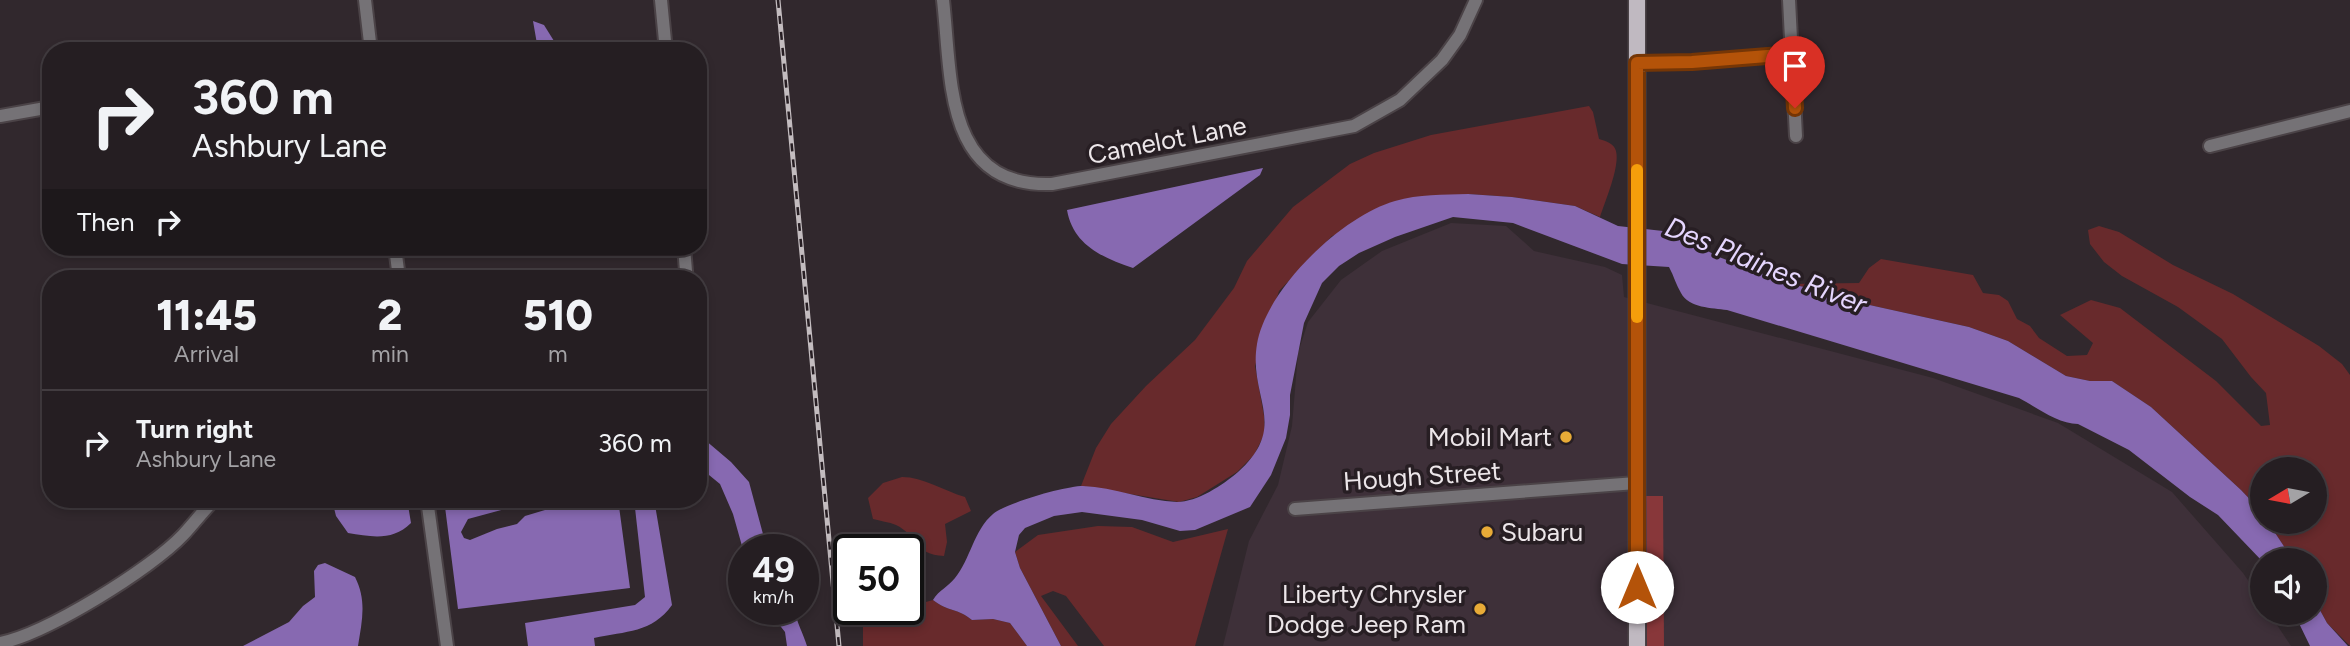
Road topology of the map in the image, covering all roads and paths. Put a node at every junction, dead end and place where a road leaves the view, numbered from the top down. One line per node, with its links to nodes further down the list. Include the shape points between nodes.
1 (365, 0): 7 (street)
2 (661, 0): 8 (street)
3 (943, 0): 4 (street, Camelot Lane, via 956,109 966,142 999,173 1036,185 1354,126 1400,100 1443,60)
4 (1476, 0)
5 (1637, 0): 10 (main road)
6 (1789, 0): 9 (street)
7 (370, 42)
8 (665, 42)
9 (1792, 54): 10 (street); 14 (street)
10 (1637, 63): 16 (main road)
11 (42, 109): 13 (street)
12 (2350, 111): 15 (street)
13 (0, 116)
14 (1796, 136)
15 (2210, 146)
16 (1636, 483): 19 (street, Hough Street); 22 (main road)
17 (207, 508): 20 (street, via 145,566 60,618)
18 (428, 508): 21 (street)
19 (1295, 509)
20 (0, 643)
21 (447, 646)
22 (1637, 646)

